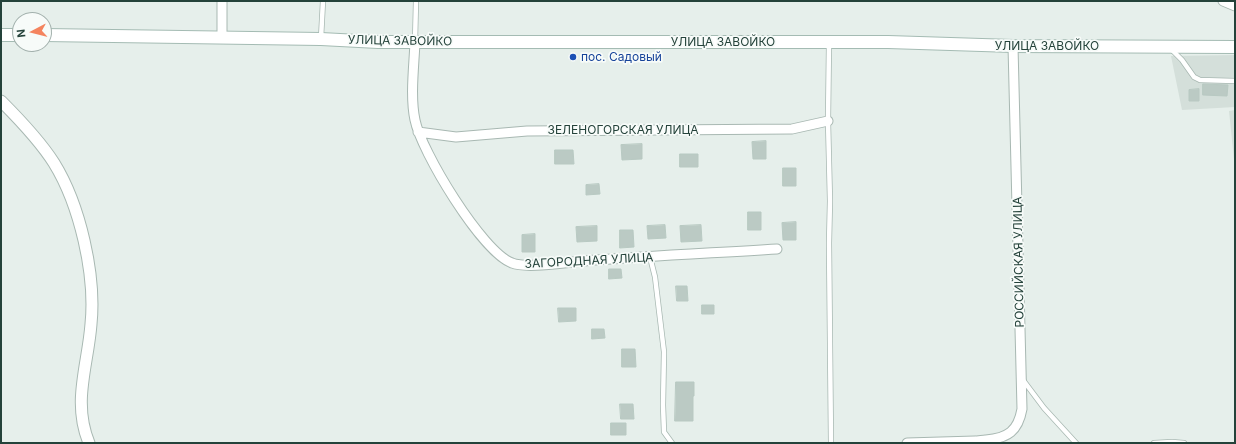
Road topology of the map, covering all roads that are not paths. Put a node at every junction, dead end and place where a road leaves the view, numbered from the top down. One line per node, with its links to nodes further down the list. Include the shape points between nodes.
1 (222, 1): 9 (street)
2 (323, 1): 10 (lane)
3 (416, 1): 11 (lane)
4 (1223, 1): 5 (street)
5 (1235, 6)
6 (1, 35): 7 (main road)
7 (12, 35)
8 (52, 35): 9 (main road, УЛИЦА ЗАВОЙКО)
9 (222, 38): 10 (main road, УЛИЦА ЗАВОЙКО)
10 (321, 39): 11 (main road, УЛИЦА ЗАВОЙКО)
11 (415, 42): 12 (main road, УЛИЦА ЗАВОЙКО); 19 (street, ЗАГОРОДНАЯ УЛИЦА, via 414,112)
12 (830, 43): 13 (main road, УЛИЦА ЗАВОЙКО); 18 (lane)
13 (1013, 46): 14 (main road, УЛИЦА ЗАВОЙКО); 22 (street, РОССИЙСКАЯ УЛИЦА)
14 (1168, 46): 15 (main road, УЛИЦА ЗАВОЙКО); 16 (lane, via 1194,77 1200,80)
15 (1235, 47)
16 (1235, 81)
17 (1, 101): 23 (street, via 54,163 70,195 82,234 92,308 80,404)
18 (828, 121): 19 (street, ЗЕЛЕНОГОРСКАЯ УЛИЦА, via 792,129 527,131 456,137); 26 (lane)
19 (418, 132): 21 (street, ЗАГОРОДНАЯ УЛИЦА, via 457,204 493,249 511,263 528,265)
20 (777, 249): 21 (street, ЗАГОРОДНАЯ УЛИЦА)
21 (650, 257): 25 (lane, via 655,277 664,352 664,432)
22 (1022, 378): 24 (street, РОССИЙСКАЯ УЛИЦА, via 1022,409 1013,430 1002,438); 28 (lane, via 1044,408)
23 (86, 440)
24 (973, 442): 27 (street, РОССИЙСКАЯ УЛИЦА)
25 (672, 443)
26 (831, 443)
27 (907, 443)
28 (1076, 443)
29 (1154, 443): 30 (lane)
30 (1184, 443)

